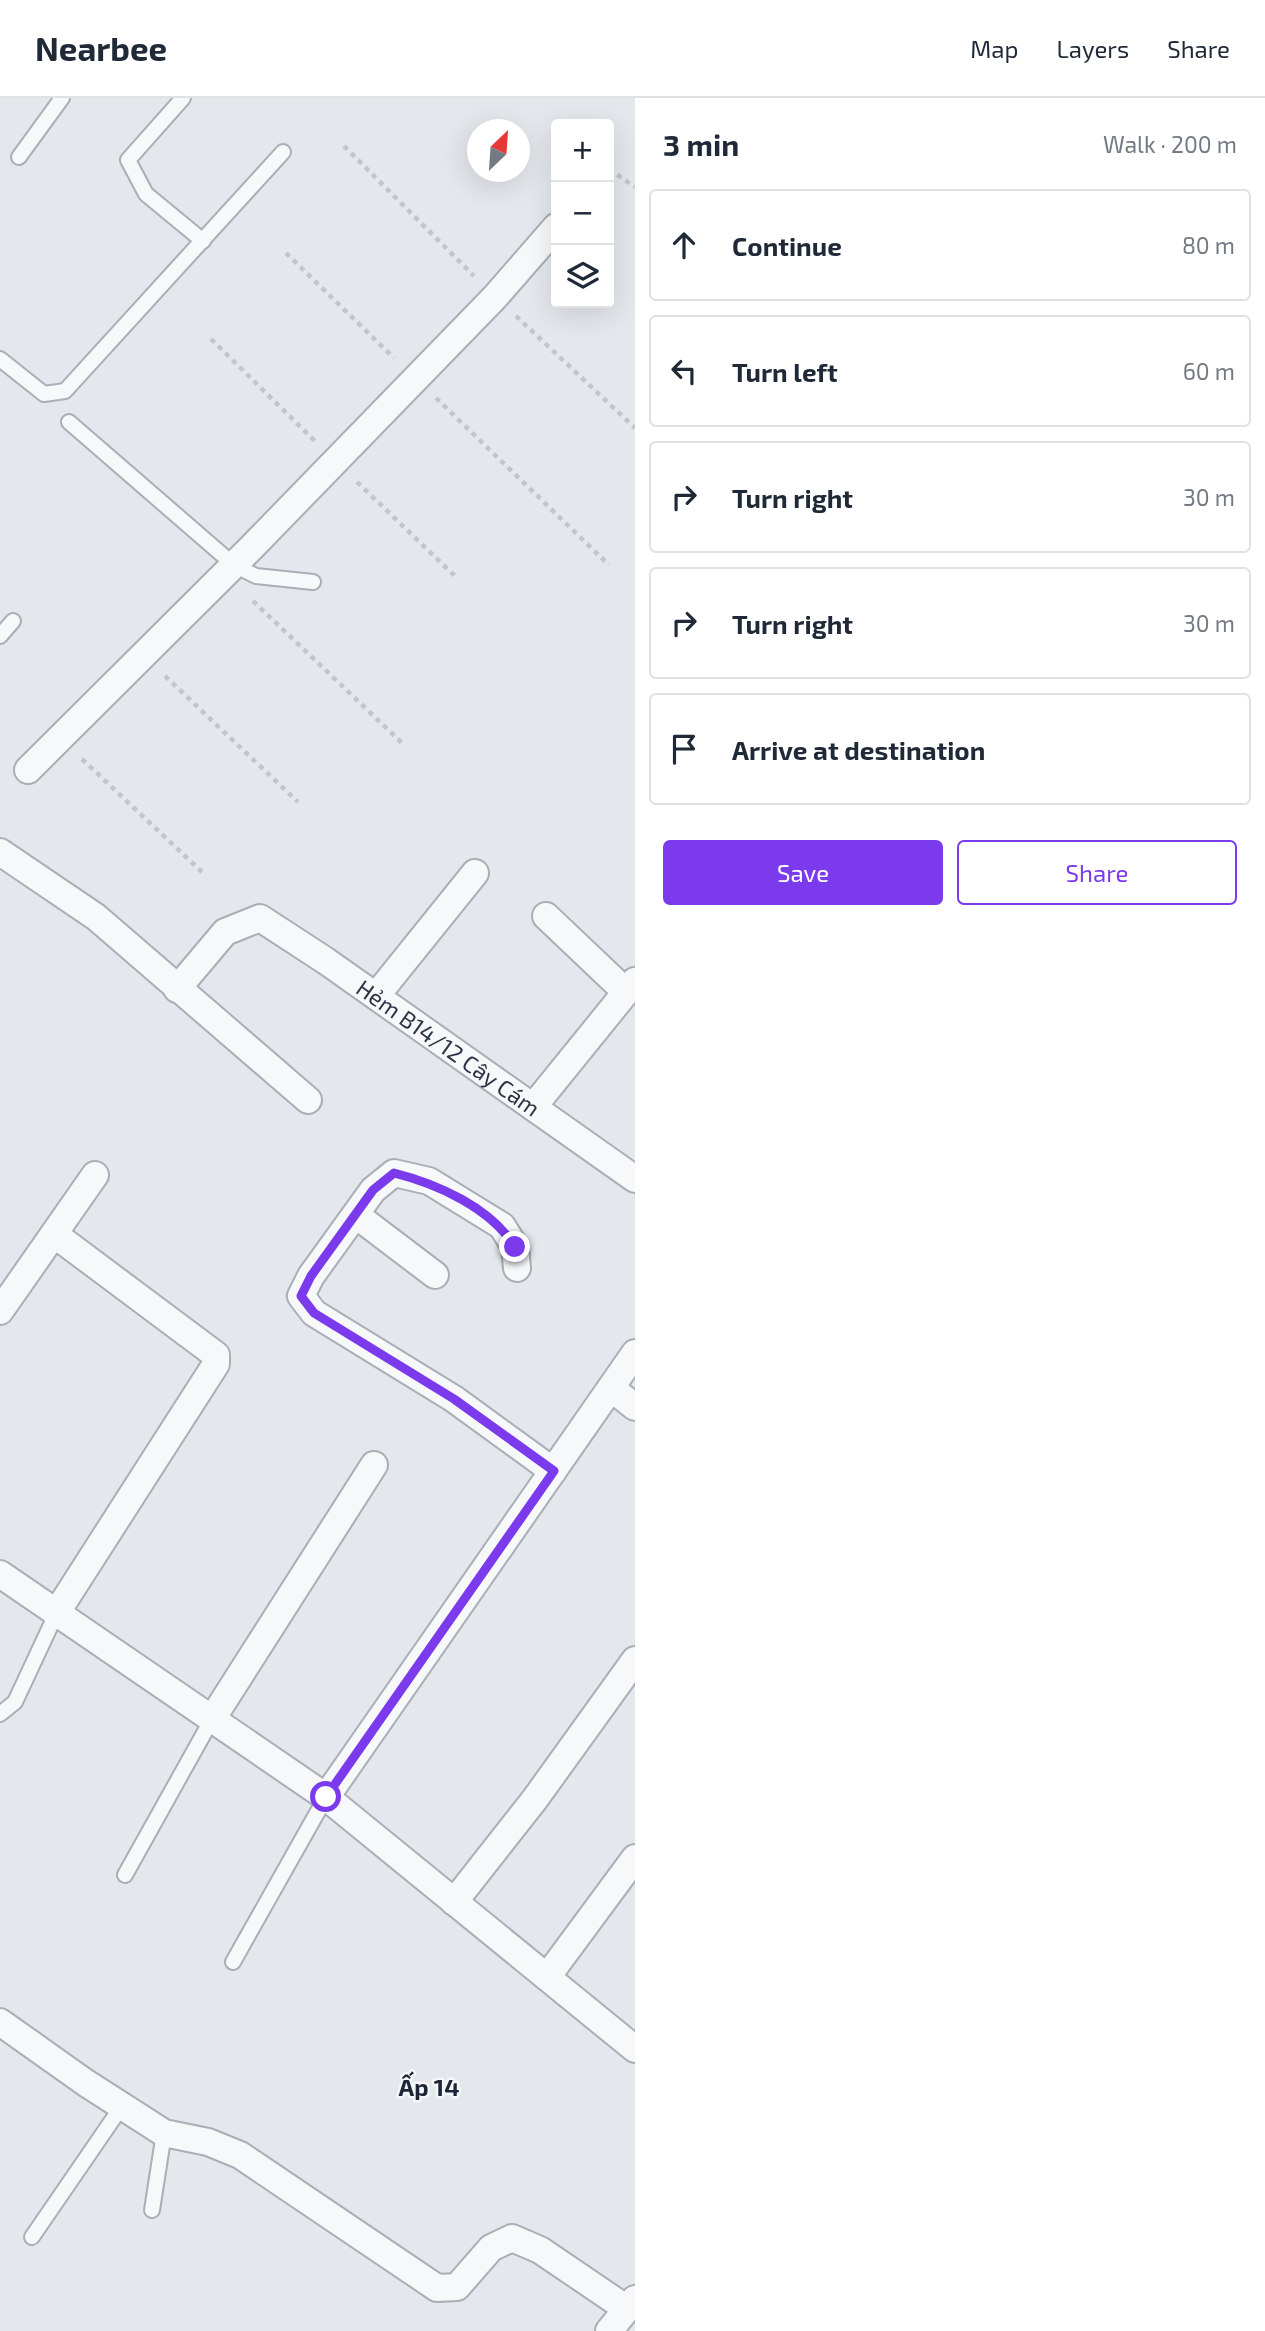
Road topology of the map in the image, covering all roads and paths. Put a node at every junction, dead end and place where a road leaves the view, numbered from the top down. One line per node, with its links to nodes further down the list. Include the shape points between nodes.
1 (62, 98): 5 (lane)
2 (183, 98): 9 (lane, via 128,160 146,194)
3 (344, 146): 11 (path)
4 (283, 152): 9 (lane)
5 (19, 156)
6 (614, 172): 7 (path)
7 (635, 187)
8 (551, 233): 11 (street)
9 (203, 241): 13 (lane, via 65,391 44,394)
10 (286, 253): 14 (path)
11 (495, 297): 14 (street); 16 (path)
12 (211, 339): 17 (path)
13 (0, 359)
14 (416, 379): 17 (street); 18 (path)
15 (69, 422): 19 (lane)
16 (635, 428)
17 (335, 461): 19 (street); 20 (path)
18 (609, 565)
19 (229, 569): 21 (lane); 24 (street); 26 (path)
20 (457, 578)
21 (313, 582)
22 (13, 621): 23 (lane)
23 (0, 636)
24 (144, 656): 25 (street); 28 (path)
25 (61, 739): 27 (street); 30 (path)
26 (402, 743)
27 (28, 770)
28 (298, 802)
29 (0, 852): 34 (street, via 96,917)
30 (202, 872)
31 (475, 873): 35 (street)
32 (546, 916): 33 (street)
33 (631, 987): 37 (street)
34 (177, 989): 35 (street, Hẻm B14/12 Cây Cám, via 225,932 260,918); 36 (street)
35 (376, 996): 37 (street, Hẻm B14/12 Cây Cám)
36 (308, 1100)
37 (533, 1107): 39 (street, Hẻm B14/12 Cây Cám)
38 (95, 1175): 41 (street)
39 (635, 1179)
40 (356, 1215): 42 (street, via 373,1190 394,1173 429,1181 502,1226 515,1247); 43 (street); 49 (street, via 301,1296 314,1313 454,1399)
41 (54, 1234): 44 (street); 51 (street, via 216,1355 216,1364)
42 (517, 1268)
43 (435, 1276)
44 (0, 1311)
45 (635, 1353): 46 (street)
46 (611, 1388): 47 (street); 49 (street)
47 (635, 1407)
48 (374, 1465): 54 (street)
49 (554, 1471): 55 (street)
50 (0, 1574): 51 (street)
51 (57, 1612): 53 (lane, via 15,1702); 54 (street)
52 (635, 1660): 58 (street)
53 (0, 1714)
54 (212, 1719): 55 (street); 57 (lane)
55 (326, 1797): 58 (street); 59 (lane)
56 (635, 1858): 60 (street)
57 (125, 1875)
58 (454, 1902): 60 (street)
59 (233, 1962)
60 (547, 1977): 62 (street)
61 (0, 2022): 63 (street)
62 (635, 2049)
63 (122, 2106): 64 (street); 66 (lane)
64 (164, 2133): 65 (lane); 67 (street, via 208,2142 240,2155 437,2288 457,2287 491,2248 512,2238)
65 (152, 2210)
66 (32, 2237)
67 (631, 2304): 68 (street)
68 (609, 2331)

